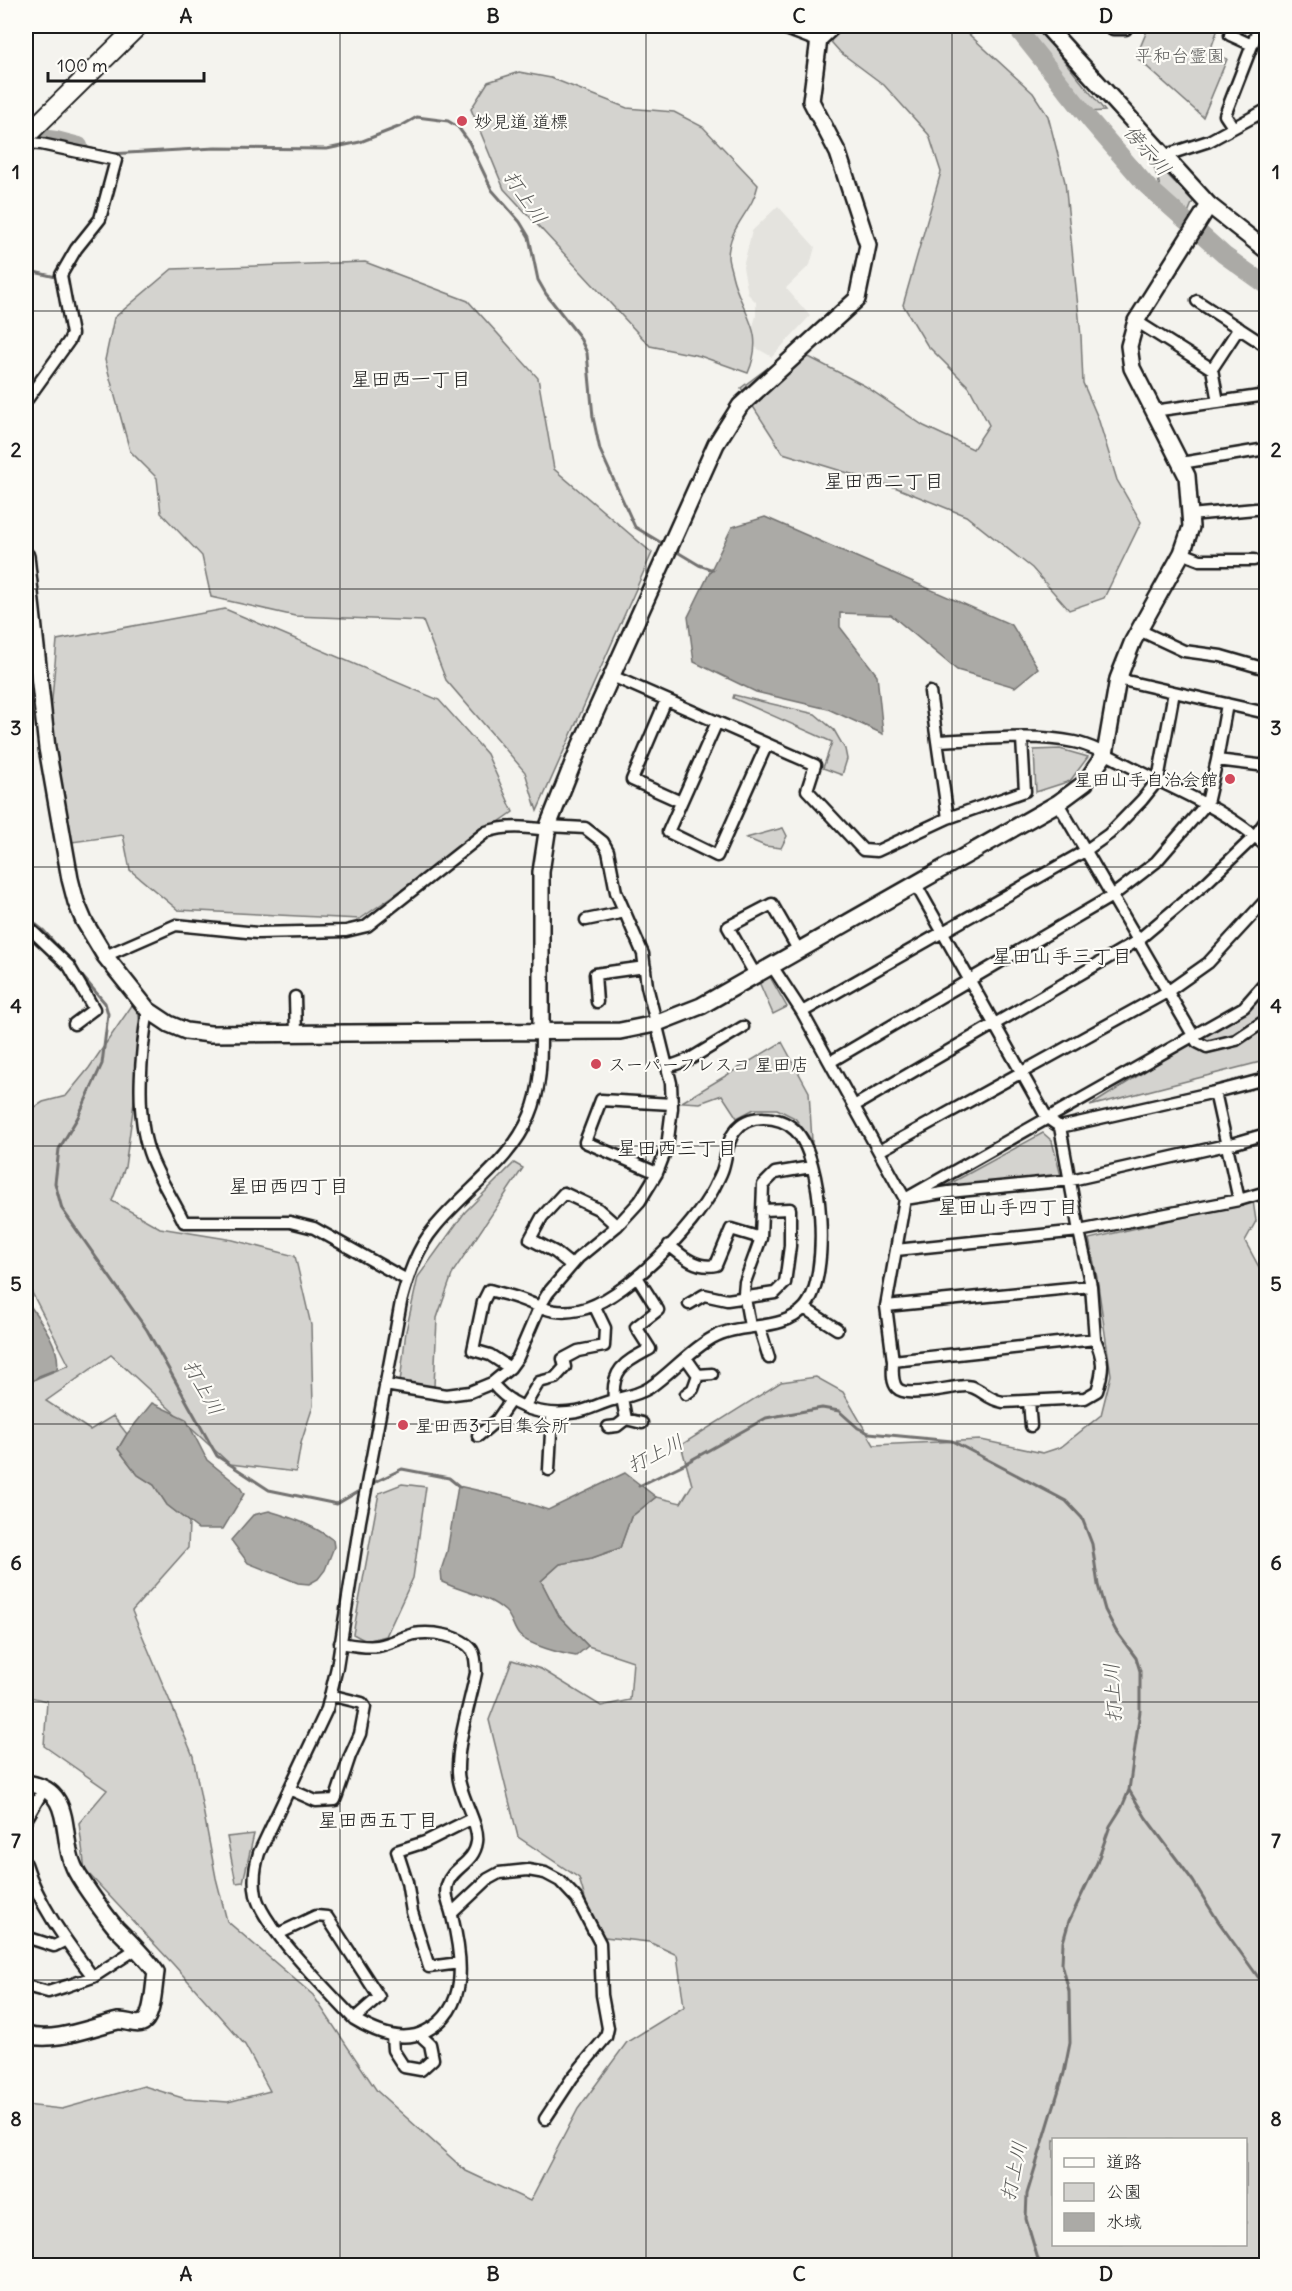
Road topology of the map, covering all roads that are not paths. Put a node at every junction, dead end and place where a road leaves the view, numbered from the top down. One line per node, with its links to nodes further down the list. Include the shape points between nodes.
1 (138, 26): 11 (main road)
2 (784, 26): 8 (street)
3 (833, 26): 8 (street)
4 (1046, 26): 13 (street)
5 (1108, 26): 6 (street)
6 (1127, 26)
7 (1230, 35): 10 (street, via 1254,40 1249,66 1225,115)
8 (819, 39): 35 (street, via 811,101 838,153 868,245 857,299 740,406 716,444)
9 (1266, 110): 10 (street)
10 (1233, 128): 13 (street)
11 (26, 136)
12 (26, 142): 22 (street, via 117,160 100,219 61,275 72,334)
13 (1166, 158): 14 (street)
14 (1209, 205): 15 (street); 17 (street)
15 (1266, 250)
16 (1197, 301): 18 (street)
17 (1136, 321): 20 (street); 24 (street, via 1129,346 1132,368)
18 (1239, 328): 19 (street); 20 (street)
19 (1266, 346)
20 (1212, 369): 23 (street)
21 (1266, 395): 23 (street)
22 (26, 402)
23 (1218, 402): 24 (street)
24 (1153, 411): 26 (street)
25 (1266, 449): 26 (street)
26 (1180, 463): 28 (street, via 1187,476)
27 (1266, 508): 28 (street)
28 (1190, 515): 29 (street, via 1191,527)
29 (1182, 553): 31 (street, via 1200,560 1239,565); 33 (street)
30 (26, 556): 32 (street)
31 (1254, 560)
32 (29, 606): 68 (street, via 69,879 84,921)
33 (1139, 630): 34 (street, via 1184,651); 36 (street)
34 (1266, 669)
35 (612, 676): 39 (street); 55 (street)
36 (1118, 679): 38 (street); 46 (street)
37 (930, 692): 44 (street)
38 (1174, 692): 40 (street); 49 (street)
39 (666, 700): 42 (street); 50 (street, via 632,780)
40 (1227, 704): 41 (street); 47 (street)
41 (1266, 713)
42 (717, 722): 45 (street); 50 (street)
43 (1022, 739): 44 (street); 46 (street, via 1076,742); 53 (street, via 1025,791)
44 (937, 741): 53 (street)
45 (767, 744): 50 (street, via 717,856 668,832); 53 (street, via 815,765 807,790 863,850 878,851)
46 (1105, 754): 49 (street); 51 (street, via 1085,783)
47 (1217, 760): 48 (street); 52 (street)
48 (1266, 762)
49 (1158, 780): 52 (street); 58 (street, via 1109,834)
50 (681, 802)
51 (1058, 803): 58 (street); 59 (street)
52 (1207, 803): 56 (street); 60 (street, via 1156,862)
53 (948, 818)
54 (1266, 820): 56 (street)
55 (547, 828): 62 (street, via 585,828 603,842 615,892); 68 (street, via 498,828 486,832 368,926 346,931 257,933 176,925); 84 (street, via 541,872)
56 (1255, 836): 57 (street); 66 (street)
57 (1266, 846)
58 (1085, 851): 60 (street); 65 (street)
59 (915, 883): 65 (street); 67 (street)
60 (1112, 896): 66 (street); 72 (street)
61 (1266, 900): 74 (street, via 1208,963)
62 (625, 912): 64 (street); 70 (street)
63 (26, 920): 81 (street, via 28,927 69,966 94,1009)
64 (586, 920)
65 (942, 932): 72 (street); 78 (street)
66 (1137, 941): 74 (street); 80 (street)
67 (799, 951): 69 (street); 71 (street, via 772,903 728,927)
68 (105, 956): 77 (street)
69 (772, 966): 71 (street); 78 (street)
70 (645, 967): 76 (street, via 595,974); 82 (street)
71 (756, 976): 82 (street, via 702,1006)
72 (969, 980): 80 (street); 87 (street)
73 (1266, 982): 86 (street, via 1244,1007)
74 (1167, 992): 86 (street); 89 (street)
75 (296, 997): 85 (street)
76 (597, 1002)
77 (148, 1010): 85 (street, via 186,1031); 113 (street, via 142,1045 143,1133 184,1222 303,1224)
78 (802, 1012): 87 (street)
79 (1266, 1020): 86 (street, via 1236,1040 1208,1047)
80 (994, 1023): 89 (street); 93 (street)
81 (74, 1024)
82 (655, 1024): 84 (street, via 620,1031); 88 (street)
83 (743, 1027): 88 (street, via 690,1059)
84 (541, 1033): 85 (street); 113 (street, via 538,1087 530,1116 505,1156 434,1227)
85 (296, 1034)
86 (1193, 1036): 94 (street)
87 (830, 1062): 93 (street)
88 (668, 1067): 92 (street)
89 (1022, 1072): 94 (street); 98 (street)
90 (1266, 1074): 91 (street, via 1261,1080)
91 (1215, 1092): 95 (street); 97 (street)
92 (672, 1104): 100 (street, via 667,1147); 100 (street, via 601,1100 585,1142)
93 (854, 1106): 98 (street)
94 (1047, 1118): 95 (street); 103 (street)
95 (1060, 1127): 101 (street)
96 (1266, 1134): 97 (street)
97 (1227, 1145): 101 (street); 104 (street)
98 (879, 1151): 103 (street)
99 (811, 1167): 105 (street, via 785,1170 768,1179 762,1191); 109 (street, via 794,1129 771,1119 748,1119 735,1131 722,1171 705,1204); 120 (street, via 822,1221 821,1250 813,1295)
100 (657, 1173): 106 (street, via 640,1201)
101 (1071, 1180): 103 (street); 107 (street)
102 (1266, 1192): 104 (street)
103 (905, 1199): 110 (street)
104 (1239, 1200): 107 (street)
105 (762, 1210): 108 (street); 115 (street, via 790,1209 785,1283 775,1293)
106 (617, 1226): 111 (street); 111 (street, via 598,1209 564,1193 542,1217 530,1239)
107 (1079, 1231): 110 (street); 114 (street)
108 (761, 1238): 109 (street, via 731,1229 716,1265 709,1266 686,1259); 115 (street, via 745,1282)
109 (669, 1245): 112 (street)
110 (896, 1250): 118 (street)
111 (571, 1265): 119 (street)
112 (637, 1277): 117 (street); 133 (street, via 658,1310 636,1327 650,1349 627,1362 616,1376 612,1385)
113 (407, 1280): 131 (street)
114 (1091, 1286): 118 (street); 123 (street)
115 (745, 1297): 116 (street, via 727,1300 704,1295); 121 (street)
116 (688, 1304)
117 (594, 1305): 119 (street, via 558,1313); 136 (street, via 604,1328 604,1347 578,1351 563,1359 565,1367 555,1378 539,1382)
118 (886, 1306): 126 (street)
119 (539, 1308): 127 (street); 127 (street, via 489,1290 483,1302 473,1350)
120 (804, 1308): 121 (street, via 789,1319); 122 (street)
121 (754, 1326): 124 (street, via 712,1338); 125 (street)
122 (837, 1329)
123 (1095, 1339): 126 (street); 135 (street, via 1102,1356 1097,1391 1085,1398)
124 (686, 1358): 129 (street); 133 (street, via 647,1389)
125 (769, 1358)
126 (892, 1361): 135 (street, via 893,1378 903,1391 967,1386 993,1401)
127 (510, 1368): 130 (street)
128 (712, 1374): 129 (street)
129 (698, 1375): 132 (street, via 693,1389)
130 (492, 1383): 131 (street, via 470,1392 446,1395); 134 (street)
131 (386, 1386): 144 (street)
132 (686, 1394)
133 (618, 1399): 137 (street, via 579,1412); 138 (street)
134 (511, 1400): 136 (street); 142 (street, via 497,1420)
135 (1029, 1401): 140 (street)
136 (524, 1407): 137 (street)
137 (552, 1414): 143 (street)
138 (626, 1419): 139 (street); 141 (street)
139 (642, 1423)
140 (1031, 1426)
141 (608, 1427)
142 (478, 1436)
143 (549, 1470)
144 (340, 1643): 145 (street); 149 (street, via 378,1646 416,1634 430,1634 448,1636 472,1650 476,1673 458,1773)
145 (330, 1695): 148 (street); 148 (street, via 365,1707 360,1734 335,1800 316,1801)
146 (26, 1783): 147 (street)
147 (44, 1789): 150 (street); 157 (street, via 63,1810 74,1868 114,1925)
148 (289, 1789): 154 (street, via 255,1867 256,1896)
149 (471, 1819): 153 (street, via 478,1838 476,1851 447,1885); 158 (street, via 397,1851 429,1967)
150 (26, 1820)
151 (26, 1864): 152 (street)
152 (30, 1890): 156 (street)
153 (452, 1913): 158 (street); 165 (street, via 488,1879 499,1873 528,1869 560,1881 578,1899 600,1943 606,2037)
154 (278, 1934): 161 (street); 161 (street, via 316,1916 327,1917 379,1997)
155 (26, 1937): 156 (street, via 54,1946)
156 (66, 1940): 159 (street)
157 (136, 1948): 159 (street); 163 (street, via 156,1972 151,2009 144,2023 118,2021 57,2037)
158 (459, 1963): 162 (street, via 458,1992 453,2006 445,2017)
159 (93, 1977): 160 (street, via 48,1992)
160 (26, 1986)
161 (354, 2019): 164 (street)
162 (419, 2034): 164 (street); 164 (street, via 430,2044 433,2059 421,2070 404,2067 393,2050)
163 (26, 2035)
164 (392, 2036)
165 (545, 2119)

